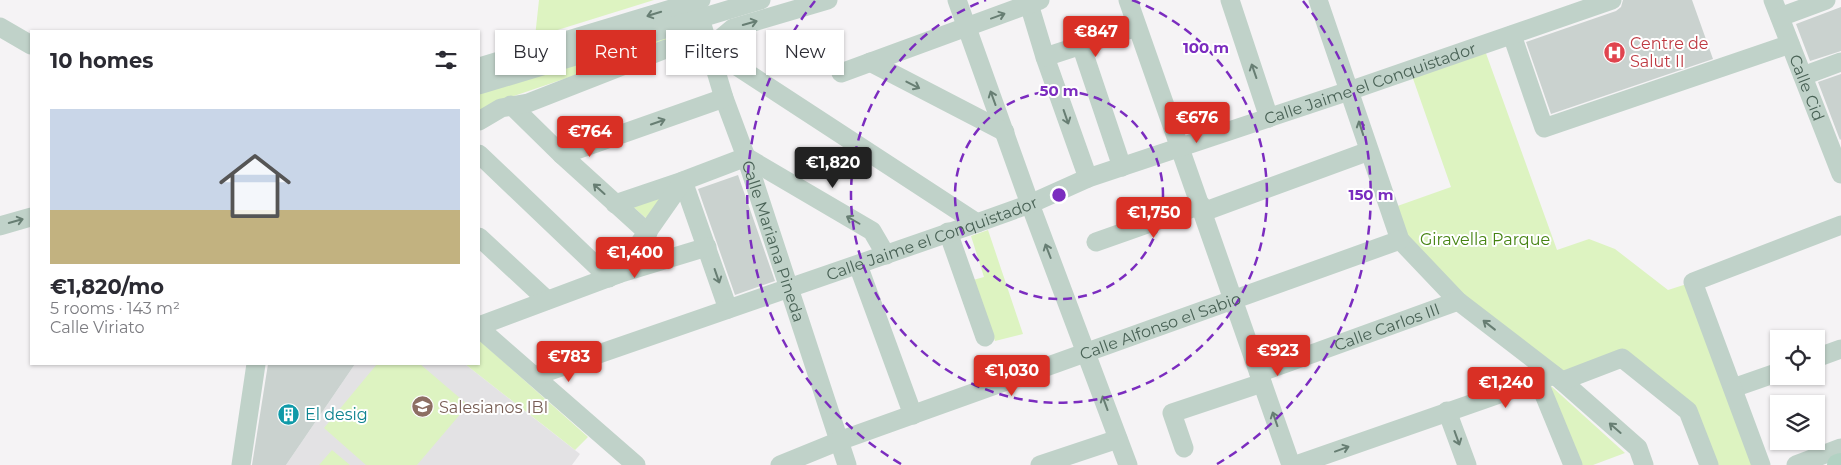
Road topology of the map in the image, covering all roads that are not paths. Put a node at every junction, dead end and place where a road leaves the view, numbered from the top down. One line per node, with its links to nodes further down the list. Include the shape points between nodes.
1 (761, 0): 10 (street)
2 (828, 0): 16 (street, one-way to 2)
3 (957, 0): 13 (street)
4 (1128, 0): 14 (street)
5 (1230, 0): 36 (street, one-way to 5)
6 (1318, 0): 33 (street)
7 (1612, 0): 17 (street, Calle Jaime el Conquistador)
8 (1826, 0): 11 (street)
9 (1034, 2): 13 (street, one-way to 9); 23 (street)
10 (701, 9): 15 (street, Calle Mariana Pineda); 27 (street, one-way to 27); 32 (street)
11 (1776, 9): 20 (street, Calle Cid)
12 (0, 27): 19 (street)
13 (967, 27): 25 (street); 38 (street, one-way to 13)
14 (1137, 27): 21 (street); 39 (street)
15 (705, 30)
16 (731, 30)
17 (1512, 34): 20 (street, via 1544,128); 33 (street, Calle Jaime el Conquistador)
18 (0, 41): 24 (street)
19 (30, 44)
20 (1790, 44): 31 (street, Calle Cid)
21 (1081, 45): 23 (street); 45 (street)
22 (666, 49): 35 (street, via 528,103)
23 (1045, 57): 46 (street, one-way to 46)
24 (30, 58)
25 (870, 62): 28 (street); 38 (street, one-way to 38)
26 (1841, 62): 31 (street)
27 (480, 67)
28 (844, 72)
29 (717, 75): 34 (street, Calle Mariana Pineda)
30 (750, 75): 52 (street)
31 (1803, 76): 44 (street, Calle Cid)
32 (480, 85)
33 (1349, 91): 36 (street, Calle Jaime el Conquistador); 40 (street, one-way to 33)
34 (724, 98): 42 (street, one-way to 34); 43 (street, Calle Mariana Pineda)
35 (511, 105): 37 (street); 42 (street)
36 (1270, 118): 39 (street, Calle Jaime el Conquistador)
37 (480, 120)
38 (1005, 132): 49 (street)
39 (1180, 148): 45 (street, Calle Jaime el Conquistador); 50 (street)
40 (1369, 151): 50 (street); 58 (street)
41 (480, 155): 63 (street)
42 (562, 155): 48 (street, one-way to 42)
43 (746, 157): 47 (street); 61 (street, one-way to 43, via 872,231); 64 (street, Calle Mariana Pineda)
44 (1839, 162)
45 (1122, 167): 46 (street, Calle Jaime el Conquistador)
46 (1088, 178): 49 (street, Calle Jaime el Conquistador)
47 (683, 181): 48 (street); 56 (street); 60 (street)
48 (615, 204): 56 (street)
49 (1030, 204): 52 (street, Calle Jaime el Conquistador); 73 (street, one-way to 49)
50 (1202, 208): 59 (street); 66 (street)
51 (30, 217): 54 (street, one-way to 51)
52 (977, 223): 55 (street, Calle Jaime el Conquistador)
53 (1841, 225): 80 (street, via 1693,282)
54 (0, 226)
55 (948, 232): 61 (street, Calle Jaime el Conquistador); 71 (street)
56 (648, 234): 63 (street)
57 (480, 238): 65 (street)
58 (1400, 240): 66 (street, Calle Alfonso el Sabio); 67 (street)
59 (1096, 242)
60 (707, 247): 63 (street); 68 (street, one-way to 68)
61 (886, 255): 62 (street, Calle Jaime el Conquistador)
62 (858, 265): 64 (street, Calle Jaime el Conquistador); 82 (street)
63 (613, 276): 65 (street)
64 (789, 288): 68 (street, Calle Jaime el Conquistador); 84 (street, Calle Mariana Pineda)
65 (547, 300): 69 (street)
66 (1234, 300): 73 (street, Calle Alfonso el Sabio); 78 (street)
67 (1458, 301): 78 (street, Calle Carlos III); 79 (street, one-way to 67)
68 (728, 308): 77 (street, Calle Jaime el Conquistador)
69 (480, 327)
70 (480, 328): 77 (street)
71 (985, 337)
72 (1841, 350): 74 (street)
73 (1087, 352): 82 (street, Calle Alfonso el Sabio); 83 (street, one-way to 73)
74 (1825, 355)
75 (256, 365): 87 (street)
76 (1770, 375): 80 (street)
77 (535, 376): 88 (street)
78 (1261, 378): 85 (street, Calle Carlos III, via 1172,413); 93 (street, one-way to 78)
79 (1551, 379): 81 (street); 96 (street); 97 (street, one-way to 79, via 1638,448); 98 (street, via 1622,358 1688,411)
80 (1734, 388): 99 (street)
81 (1447, 412): 94 (street, one-way to 81); 95 (street, one-way to 95)
82 (913, 415): 84 (street, Calle Alfonso el Sabio)
83 (1118, 439): 91 (street); 92 (street)
84 (839, 441): 89 (street, Calle Alfonso el Sabio); 90 (street, Calle Mariana Pineda)
85 (1184, 448)
86 (1841, 448): 100 (street)
87 (241, 465)
88 (636, 465)
89 (780, 465)
90 (847, 465)
91 (1040, 465)
92 (1128, 465)
93 (1291, 465)
94 (1296, 465)
95 (1466, 465)
96 (1573, 465)
97 (1644, 465)
98 (1709, 465)
99 (1761, 465)
100 (1796, 465)

